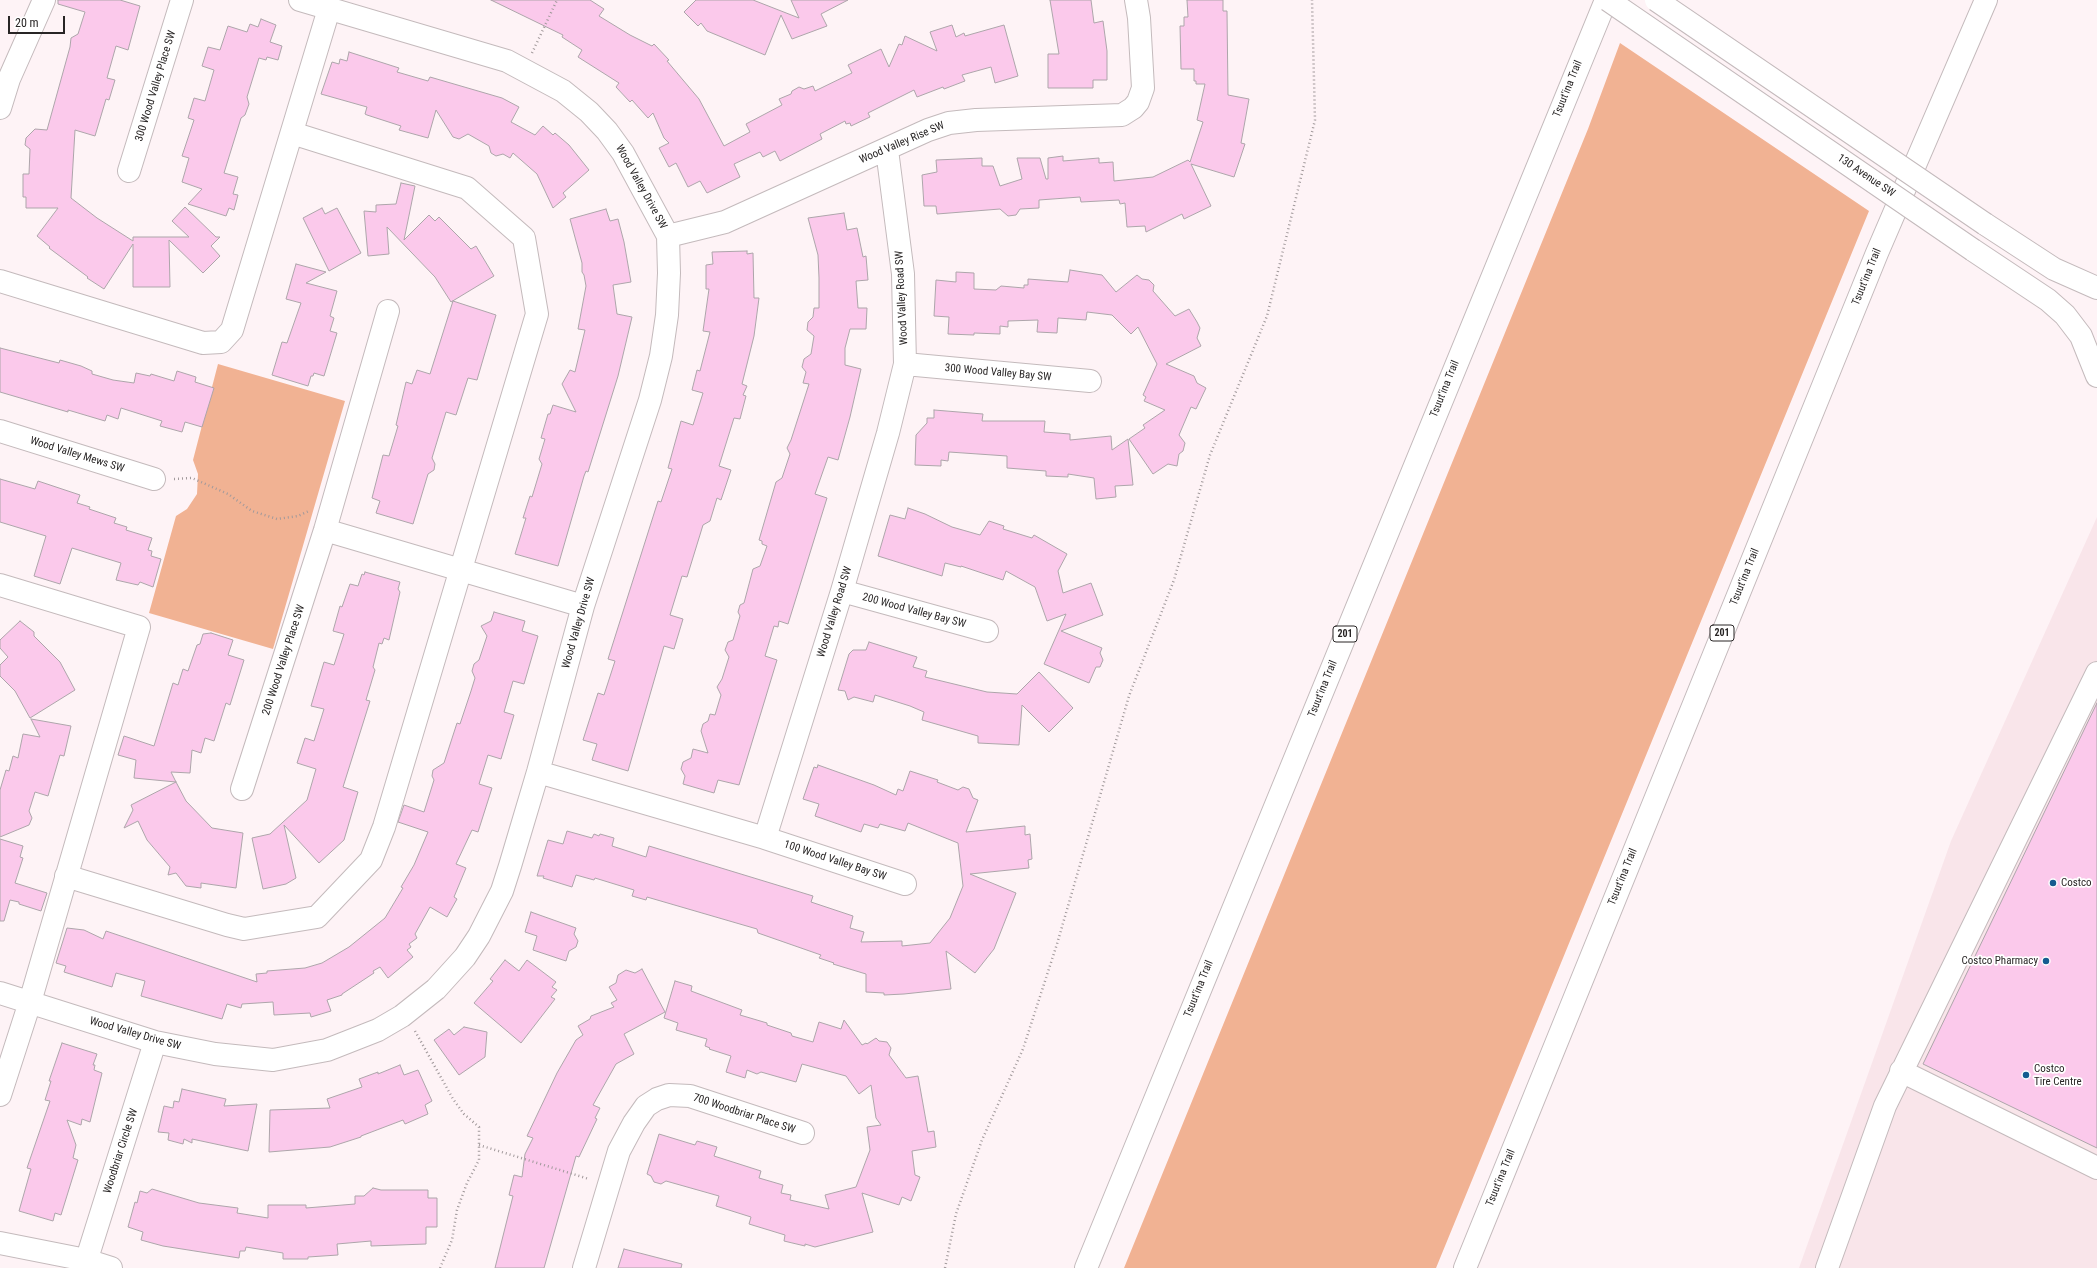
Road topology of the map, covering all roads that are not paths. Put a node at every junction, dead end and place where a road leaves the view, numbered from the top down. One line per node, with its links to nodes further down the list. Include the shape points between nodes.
1 (44, 0): 9 (main road, via 9,79)
2 (182, 0): 12 (main road, 300 Wood Valley Place SW)
3 (300, 0): 8 (main road, Wood Valley Drive SW)
4 (1136, 0): 11 (main road, Wood Valley Rise SW, via 1143,88 1138,102 1128,112 1116,116 962,121 938,126)
5 (1607, 0): 18 (main road, 130 Avenue SW, bridge, via 2048,300 2065,315 2081,336); 45 (main road, Tsuut'ina Trail / 201)
6 (1656, 0): 15 (main road, bridge, via 1985,224 2054,269)
7 (1986, 0): 46 (main road, Tsuut'ina Trail / 201, via 1874,260)
8 (329, 9): 10 (main road); 13 (main road, Wood Valley Drive SW, via 507,61 563,92 589,112 607,131 623,153)
9 (0, 108)
10 (292, 134): 14 (main road, via 232,330 221,342 203,343); 23 (main road, via 467,188 524,238 537,314)
11 (886, 150): 13 (main road, Wood Valley Rise SW, via 725,222); 17 (main road, Wood Valley Road SW, via 903,274)
12 (129, 171)
13 (668, 236): 26 (main road, Wood Valley Drive SW, via 667,315 661,356 650,400)
14 (0, 281)
15 (2097, 288)
16 (388, 311): 22 (main road, 200 Wood Valley Place SW)
17 (905, 364): 19 (main road, 300 Wood Valley Bay SW); 25 (main road, Wood Valley Road SW, via 888,433)
18 (2097, 376)
19 (1090, 381)
20 (0, 431): 21 (main road, Wood Valley Mews SW)
21 (154, 480)
22 (325, 530): 23 (main road); 30 (main road, 200 Wood Valley Place SW)
23 (462, 571): 26 (main road); 32 (main road, via 384,827 371,860 317,916 244,929)
24 (0, 585): 32 (main road, via 140,627)
25 (842, 591): 27 (main road, 200 Wood Valley Bay SW); 31 (main road, Wood Valley Road SW)
26 (583, 606): 29 (main road, Wood Valley Drive SW)
27 (987, 631)
28 (2097, 673): 37 (main road)
29 (538, 772): 31 (main road); 36 (main road, Wood Valley Drive SW, via 502,891 482,930 451,973 402,1016 353,1042 327,1050 272,1060 215,1054)
30 (242, 789)
31 (765, 838): 33 (main road, 100 Wood Valley Bay SW)
32 (66, 876): 35 (main road)
33 (905, 884)
34 (0, 992): 35 (main road, Wood Valley Drive SW)
35 (30, 1002): 36 (main road, Wood Valley Drive SW); 38 (main road)
36 (155, 1042): 42 (main road, Woodbriar Circle SW)
37 (1901, 1071): 40 (main road); 47 (main road, via 1885,1106)
38 (0, 1095)
39 (803, 1133): 44 (main road, 700 Woodbriar Place SW, via 690,1096 670,1095 657,1099 646,1106 619,1151)
40 (2097, 1168)
41 (0, 1243): 42 (main road)
42 (85, 1264): 43 (main road)
43 (111, 1268)
44 (584, 1268)
45 (1086, 1268)
46 (1465, 1268)
47 (1827, 1268)

